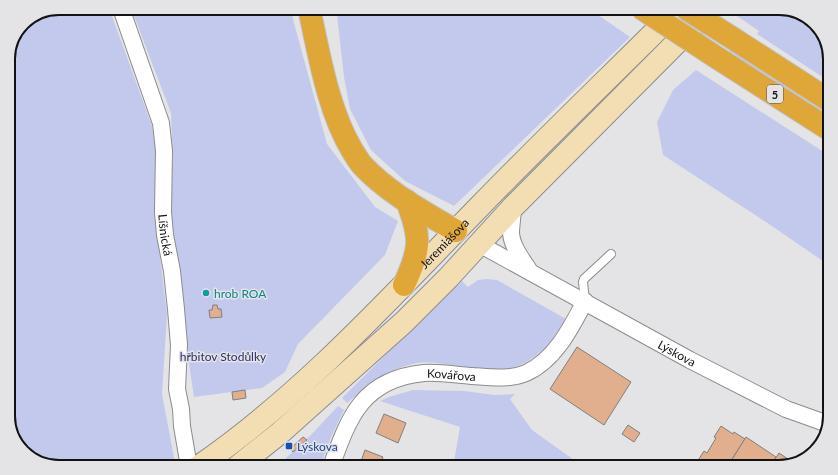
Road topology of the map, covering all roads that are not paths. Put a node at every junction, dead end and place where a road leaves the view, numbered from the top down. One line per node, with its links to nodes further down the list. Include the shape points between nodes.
1 (123, 15): 18 (street, Líšnická, via 161,123 164,151 163,212 179,345 176,389)
2 (311, 15): 9 (highway, via 332,105 344,136 361,164 381,183)
3 (652, 15): 8 (highway, 5, bridge)
4 (672, 15): 11 (main road, Jeremiášova)
5 (696, 15): 7 (highway, 5, bridge)
6 (704, 15): 10 (main road)
7 (823, 96)
8 (823, 126)
9 (407, 201): 11 (highway); 15 (highway, via 416,225 418,242 414,263)
10 (513, 207): 12 (main road); 14 (street, via 513,241)
11 (456, 231): 12 (main road); 15 (main road, Jeremiášova)
12 (480, 244): 14 (street, Lýskova); 20 (main road, via 398,327 281,432)
13 (610, 254): 16 (lane, via 584,279)
14 (530, 272): 16 (street, Lýskova)
15 (404, 285): 19 (main road, Jeremiášova, via 267,414)
16 (584, 301): 17 (street, Lýskova, via 690,360 786,409); 21 (street, Kovářova, via 556,348 525,374 495,377 425,373 399,378 374,390 354,413)
17 (823, 422)
18 (188, 460)
19 (208, 460)
20 (246, 460)
21 (334, 460)

